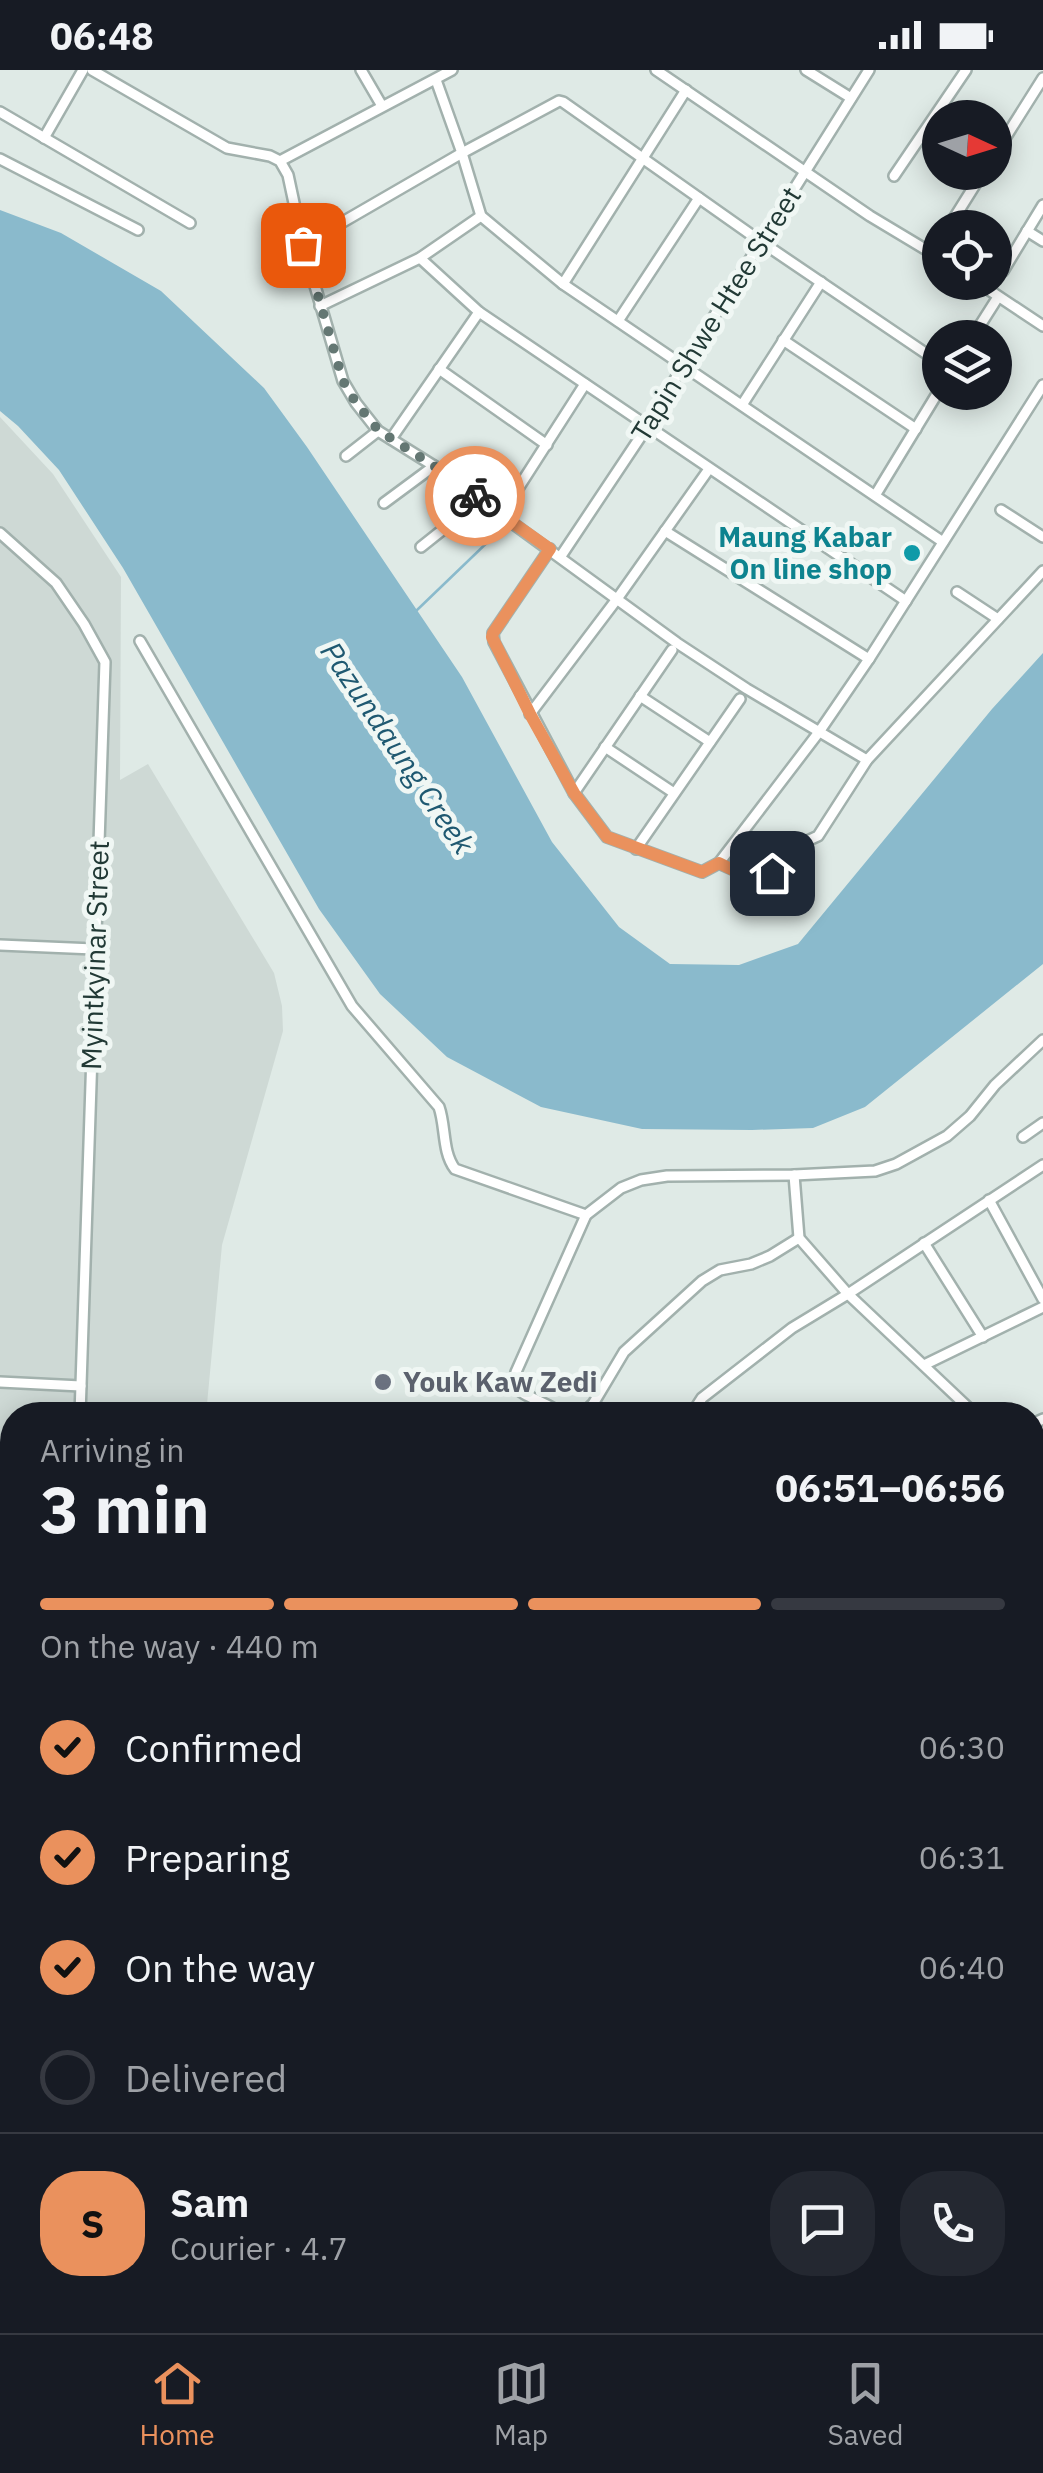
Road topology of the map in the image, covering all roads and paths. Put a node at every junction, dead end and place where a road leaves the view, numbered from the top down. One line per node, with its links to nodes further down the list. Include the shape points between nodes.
1 (83, 70): 16 (street)
2 (92, 70): 20 (street, via 228,148)
3 (361, 70): 13 (street)
4 (452, 70): 10 (street)
5 (656, 70): 11 (street)
6 (806, 70): 12 (street)
7 (868, 70): 12 (street, Tapin Shwe Htee Street)
8 (966, 70): 22 (street)
9 (1043, 78): 15 (street)
10 (436, 80): 13 (street); 17 (street)
11 (686, 90): 18 (street); 21 (street)
12 (851, 98): 21 (street, Tapin Shwe Htee Street)
13 (382, 106): 20 (street)
14 (0, 112): 16 (street)
15 (1012, 127)
16 (44, 138): 26 (street)
17 (462, 153): 18 (street, via 559,101); 25 (street); 31 (street)
18 (642, 158): 23 (street); 36 (street)
19 (0, 159): 27 (street)
20 (280, 160): 31 (street)
21 (804, 171): 29 (street, Tapin Shwe Htee Street); 32 (street)
22 (894, 176)
23 (699, 198): 29 (street); 40 (street)
24 (1043, 205): 28 (street)
25 (481, 216): 34 (street); 36 (street)
26 (190, 223)
27 (138, 230)
28 (1027, 230): 30 (street); 33 (street)
29 (760, 241): 35 (street); 44 (street, Tapin Shwe Htee Street)
30 (1043, 241)
31 (303, 245): 38 (street)
32 (922, 247)
33 (1012, 255)
34 (420, 258): 38 (street); 39 (street)
35 (821, 282): 42 (street); 43 (street)
36 (563, 284): 40 (street)
37 (1003, 300): 41 (street)
38 (320, 306): 51 (street, via 343,381)
39 (479, 312): 45 (street); 46 (street)
40 (618, 322): 44 (street)
41 (1043, 326)
42 (783, 340): 48 (street); 52 (street)
43 (922, 351)
44 (683, 366): 48 (street); 50 (street, Tapin Shwe Htee Street)
45 (439, 369): 53 (street); 54 (street)
46 (584, 384): 50 (street); 54 (street)
47 (1043, 385): 66 (street)
48 (742, 404): 58 (street)
49 (928, 410): 52 (street)
50 (647, 427): 57 (street); 69 (street, Tapin Shwe Htee Street)
51 (378, 430): 53 (street); 55 (street)
52 (916, 430): 58 (street)
53 (391, 439): 56 (street)
54 (548, 445): 62 (street)
55 (346, 456)
56 (434, 466): 59 (street); 60 (street)
57 (709, 468): 63 (street); 73 (street)
58 (876, 494): 66 (street)
59 (480, 500): 62 (street); 67 (street)
60 (384, 504)
61 (1001, 510): 65 (street)
62 (501, 515): 68 (street)
63 (664, 531): 72 (street); 77 (street)
64 (0, 534): 90 (street, Myintkyinar Street, via 56,583 105,662)
65 (1043, 537)
66 (943, 542): 73 (street)
67 (420, 547)
68 (550, 549): 69 (street); 80 (street, via 493,633)
69 (561, 556): 72 (street)
70 (1043, 572): 74 (street)
71 (957, 592): 74 (street)
72 (617, 599): 80 (street); 81 (street)
73 (906, 601): 77 (street)
74 (998, 620): 84 (street)
75 (140, 641): 97 (street, via 352,1006 438,1107 448,1160 455,1169)
76 (672, 650): 78 (street)
77 (869, 659): 81 (street)
78 (640, 696): 82 (street); 83 (street)
79 (740, 700): 82 (street)
80 (530, 714): 85 (street)
81 (819, 732): 84 (street); 88 (street)
82 (710, 742): 86 (street)
83 (605, 748): 85 (street); 86 (street)
84 (867, 760): 88 (street, via 818,836 785,852 772,873 753,880)
85 (574, 793): 87 (street, via 607,837)
86 (674, 794): 87 (street)
87 (636, 848): 88 (street, via 702,872)
88 (719, 863)
89 (0, 945): 90 (street)
90 (94, 949): 106 (street, Myintkyinar Street)
91 (1043, 1040): 95 (street, via 947,1136 896,1164)
92 (1043, 1123): 93 (street)
93 (1023, 1137)
94 (1043, 1165): 96 (street)
95 (794, 1175): 97 (street, via 641,1180); 98 (street)
96 (988, 1200): 99 (street); 101 (street)
97 (586, 1216): 108 (street, via 516,1372 519,1392)
98 (799, 1238): 100 (street); 109 (street, via 702,1282 624,1352)
99 (924, 1243): 100 (street); 103 (street)
100 (848, 1294): 104 (street); 110 (street, via 792,1328)
101 (1043, 1299)
102 (1043, 1307): 103 (street)
103 (983, 1336): 104 (street)
104 (924, 1365): 111 (street)
105 (0, 1382): 106 (street)
106 (81, 1386): 107 (street, Myintkyinar Street)
107 (80, 1402)
108 (544, 1402)
109 (594, 1402)
110 (699, 1402)
111 (962, 1402)

